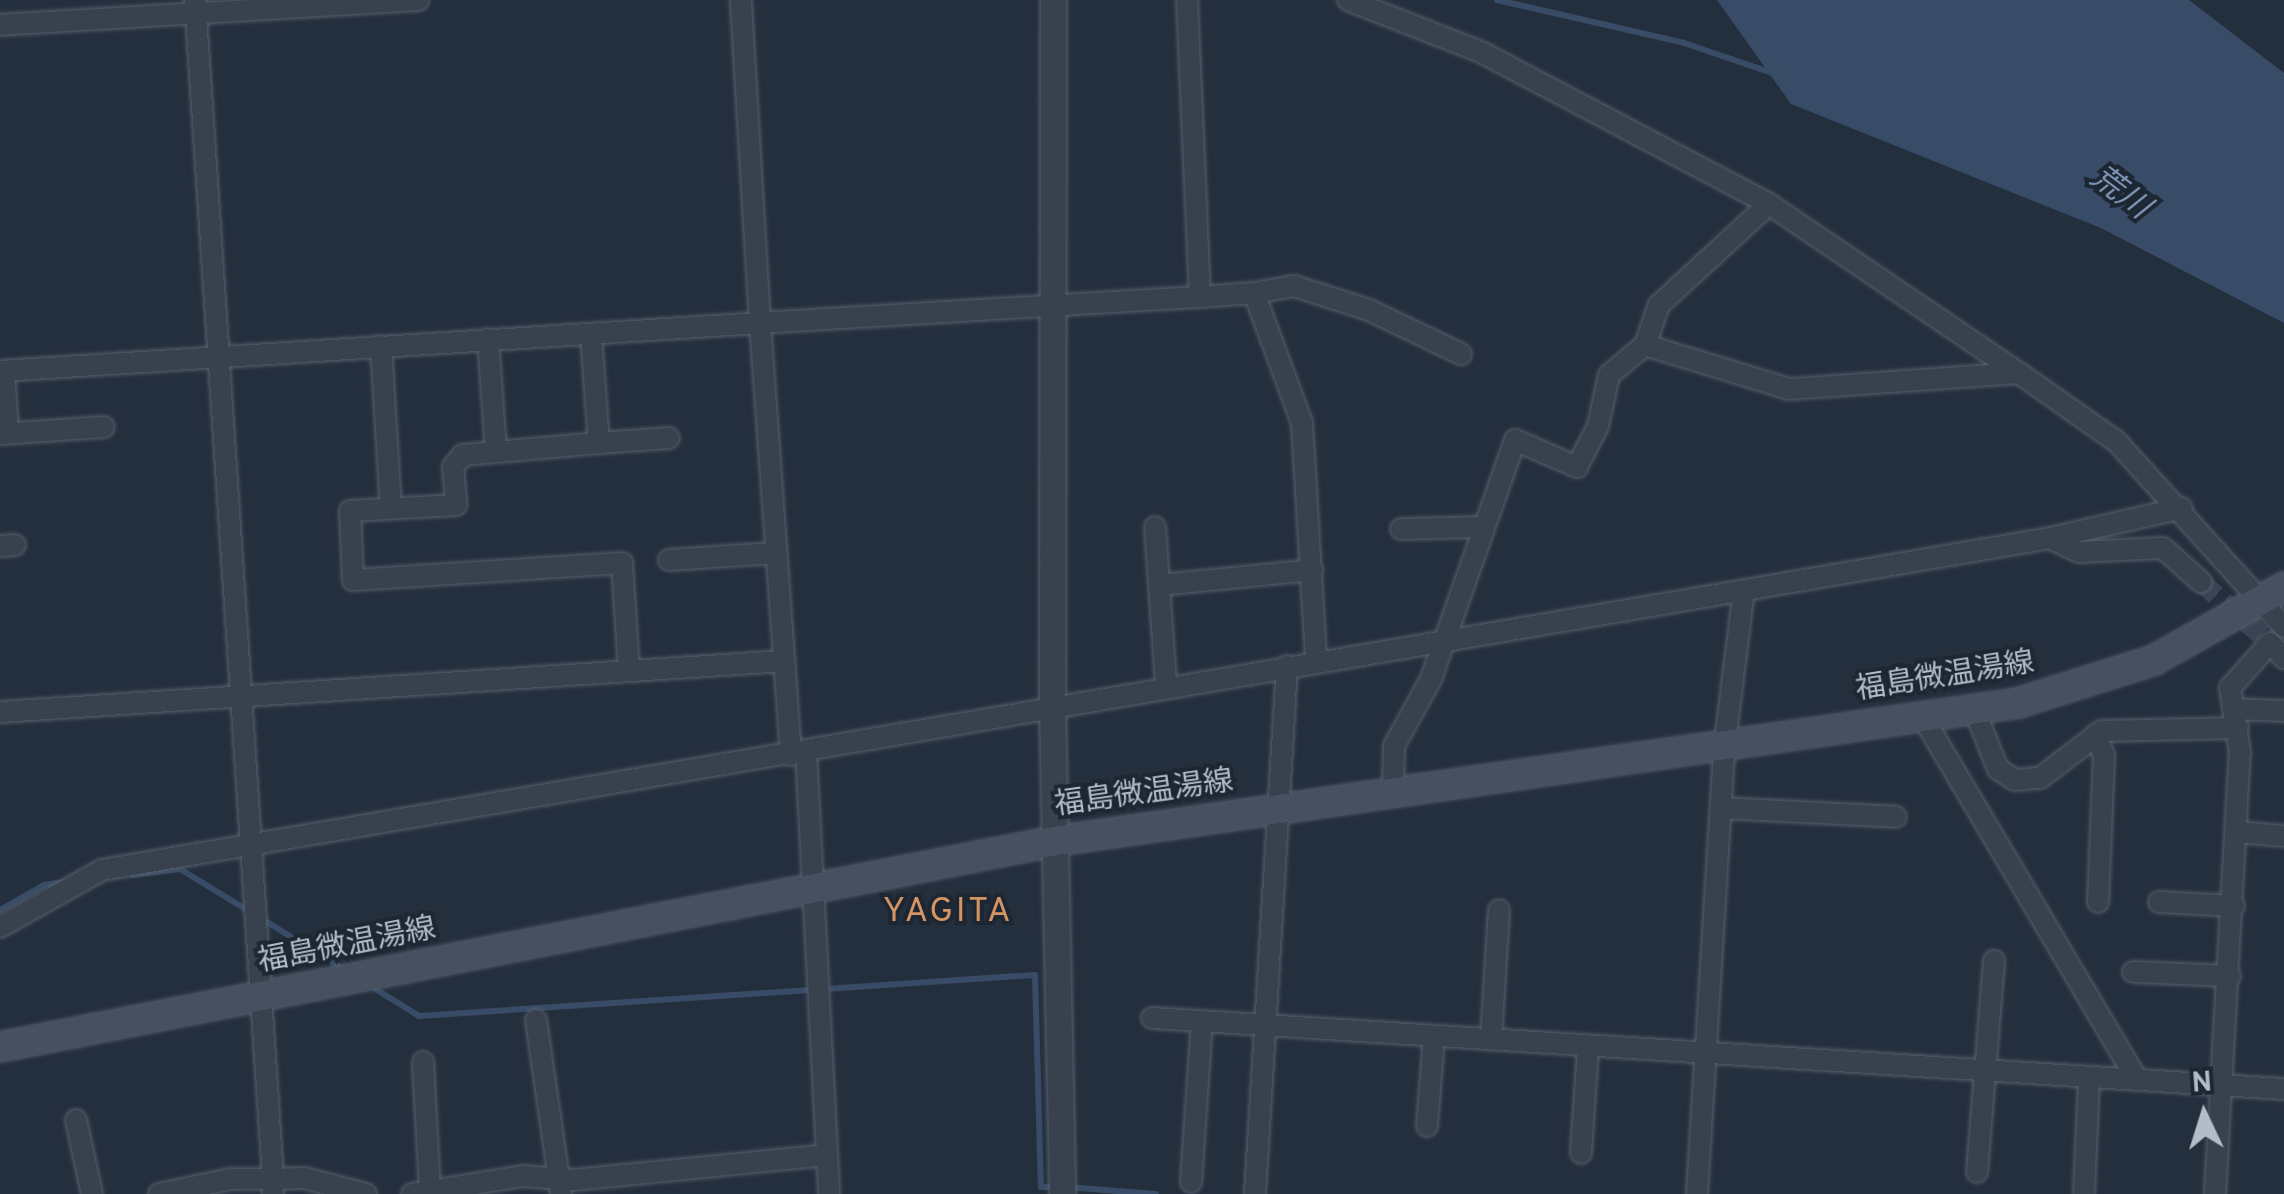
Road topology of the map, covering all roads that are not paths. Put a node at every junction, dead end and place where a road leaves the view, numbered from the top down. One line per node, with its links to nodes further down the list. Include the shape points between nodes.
1 (418, 0): 6 (street)
2 (741, 0): 12 (street)
3 (1053, 0): 11 (street)
4 (1187, 0): 10 (street)
5 (1348, 0): 8 (street, via 1484,54)
6 (196, 6): 7 (street); 18 (street)
7 (0, 25)
8 (1769, 204): 15 (street, via 1659,305); 20 (street)
9 (1254, 293): 10 (street); 17 (street, via 1294,286 1368,310); 34 (street, via 1302,424)
10 (1200, 297): 11 (street)
11 (1053, 306): 12 (street); 48 (street)
12 (760, 322): 13 (street); 32 (street)
13 (591, 334): 14 (street); 24 (street)
14 (488, 339): 16 (street); 25 (street)
15 (1645, 345): 20 (street, via 1789,389); 29 (street, via 1609,374 1598,426 1577,466 1514,440)
16 (381, 346): 18 (street); 26 (street)
17 (1461, 354)
18 (219, 356): 19 (street); 47 (street)
19 (2, 371): 22 (street)
20 (2019, 373): 27 (street, via 2118,442)
21 (104, 427): 22 (street)
22 (4, 433)
23 (670, 438): 24 (street)
24 (599, 443): 25 (street)
25 (496, 450): 26 (street, via 463,455 453,466 456,505)
26 (391, 508): 45 (street, via 350,510 353,580 622,563)
27 (2182, 508): 31 (street); 38 (street)
28 (1156, 527): 36 (street)
29 (1480, 527): 30 (street); 40 (street)
30 (1401, 529)
31 (2050, 538): 35 (street, via 2079,552 2163,548); 37 (street)
32 (775, 552): 33 (street); 43 (street)
33 (669, 560)
34 (1312, 570): 36 (street); 42 (street)
35 (2201, 582)
36 (1160, 585): 46 (street)
37 (1744, 590): 40 (street); 55 (street)
38 (2272, 594): 39 (street); 49 (main road, 福島微温湯線, via 2105,680)
39 (2284, 627)
40 (1444, 639): 42 (street); 57 (street, via 1421,703 1394,746)
41 (2284, 658): 53 (street, via 2270,643 2248,662 2230,688)
42 (1316, 660): 44 (street)
43 (784, 661): 45 (street); 56 (street)
44 (1287, 666): 46 (street); 58 (street)
45 (629, 671): 47 (street)
46 (1166, 686): 48 (street)
47 (240, 697): 51 (street); 64 (street)
48 (1052, 706): 56 (street); 63 (street)
49 (1974, 710): 52 (main road, 福島微温湯線); 54 (street, via 1998,769 2016,780 2040,778)
50 (2284, 711): 53 (street)
51 (0, 712)
52 (1922, 716): 55 (main road, 福島微温湯線); 87 (street)
53 (2236, 718): 54 (street); 61 (street)
54 (2095, 735): 66 (street, via 2104,755)
55 (1725, 742): 57 (main road, 福島微温湯線); 59 (street)
56 (798, 754): 64 (street); 65 (street)
57 (1394, 792): 58 (main road, 福島微温湯線)
58 (1280, 808): 63 (main road, 福島微温湯線); 78 (street)
59 (1721, 808): 60 (street); 83 (street)
60 (1896, 817)
61 (2236, 832): 62 (street); 68 (street)
62 (2284, 836)
63 (1056, 841): 65 (main road, 福島微温湯線); 104 (street)
64 (248, 848): 70 (street, via 102,870); 74 (street)
65 (808, 890): 74 (main road, 福島微温湯線); 93 (street)
66 (2098, 902)
67 (2159, 902): 68 (street)
68 (2234, 906): 73 (street)
69 (1499, 910): 80 (street)
70 (0, 927)
71 (1994, 961): 85 (street)
72 (2133, 972): 73 (street)
73 (2230, 976): 88 (street)
74 (261, 997): 81 (main road, 福島微温湯線); 97 (street)
75 (1152, 1018): 77 (street)
76 (536, 1020): 96 (street)
77 (1202, 1021): 78 (street); 95 (street)
78 (1265, 1025): 79 (street); 105 (street)
79 (1434, 1037): 80 (street); 91 (street)
80 (1491, 1040): 82 (street)
81 (0, 1047)
82 (1588, 1047): 83 (street); 92 (street)
83 (1706, 1055): 85 (street); 106 (street)
84 (423, 1062): 98 (street)
85 (1985, 1072): 86 (street); 94 (street)
86 (2089, 1078): 87 (street); 99 (street)
87 (2137, 1080): 88 (street)
88 (2222, 1085): 89 (street); 107 (street)
89 (2284, 1088)
90 (76, 1120): 100 (street)
91 (1427, 1126)
92 (1581, 1153)
93 (827, 1156): 96 (street); 103 (street)
94 (1977, 1172)
95 (1191, 1182)
96 (560, 1186): 98 (street, via 522,1176)
97 (273, 1187): 101 (street, via 231,1179); 102 (street, via 304,1178)
98 (421, 1193)
99 (2084, 1193)
100 (92, 1194)
101 (159, 1194)
102 (366, 1194)
103 (829, 1194)
104 (1062, 1194)
105 (1255, 1194)
106 (1696, 1194)
107 (2215, 1194)

